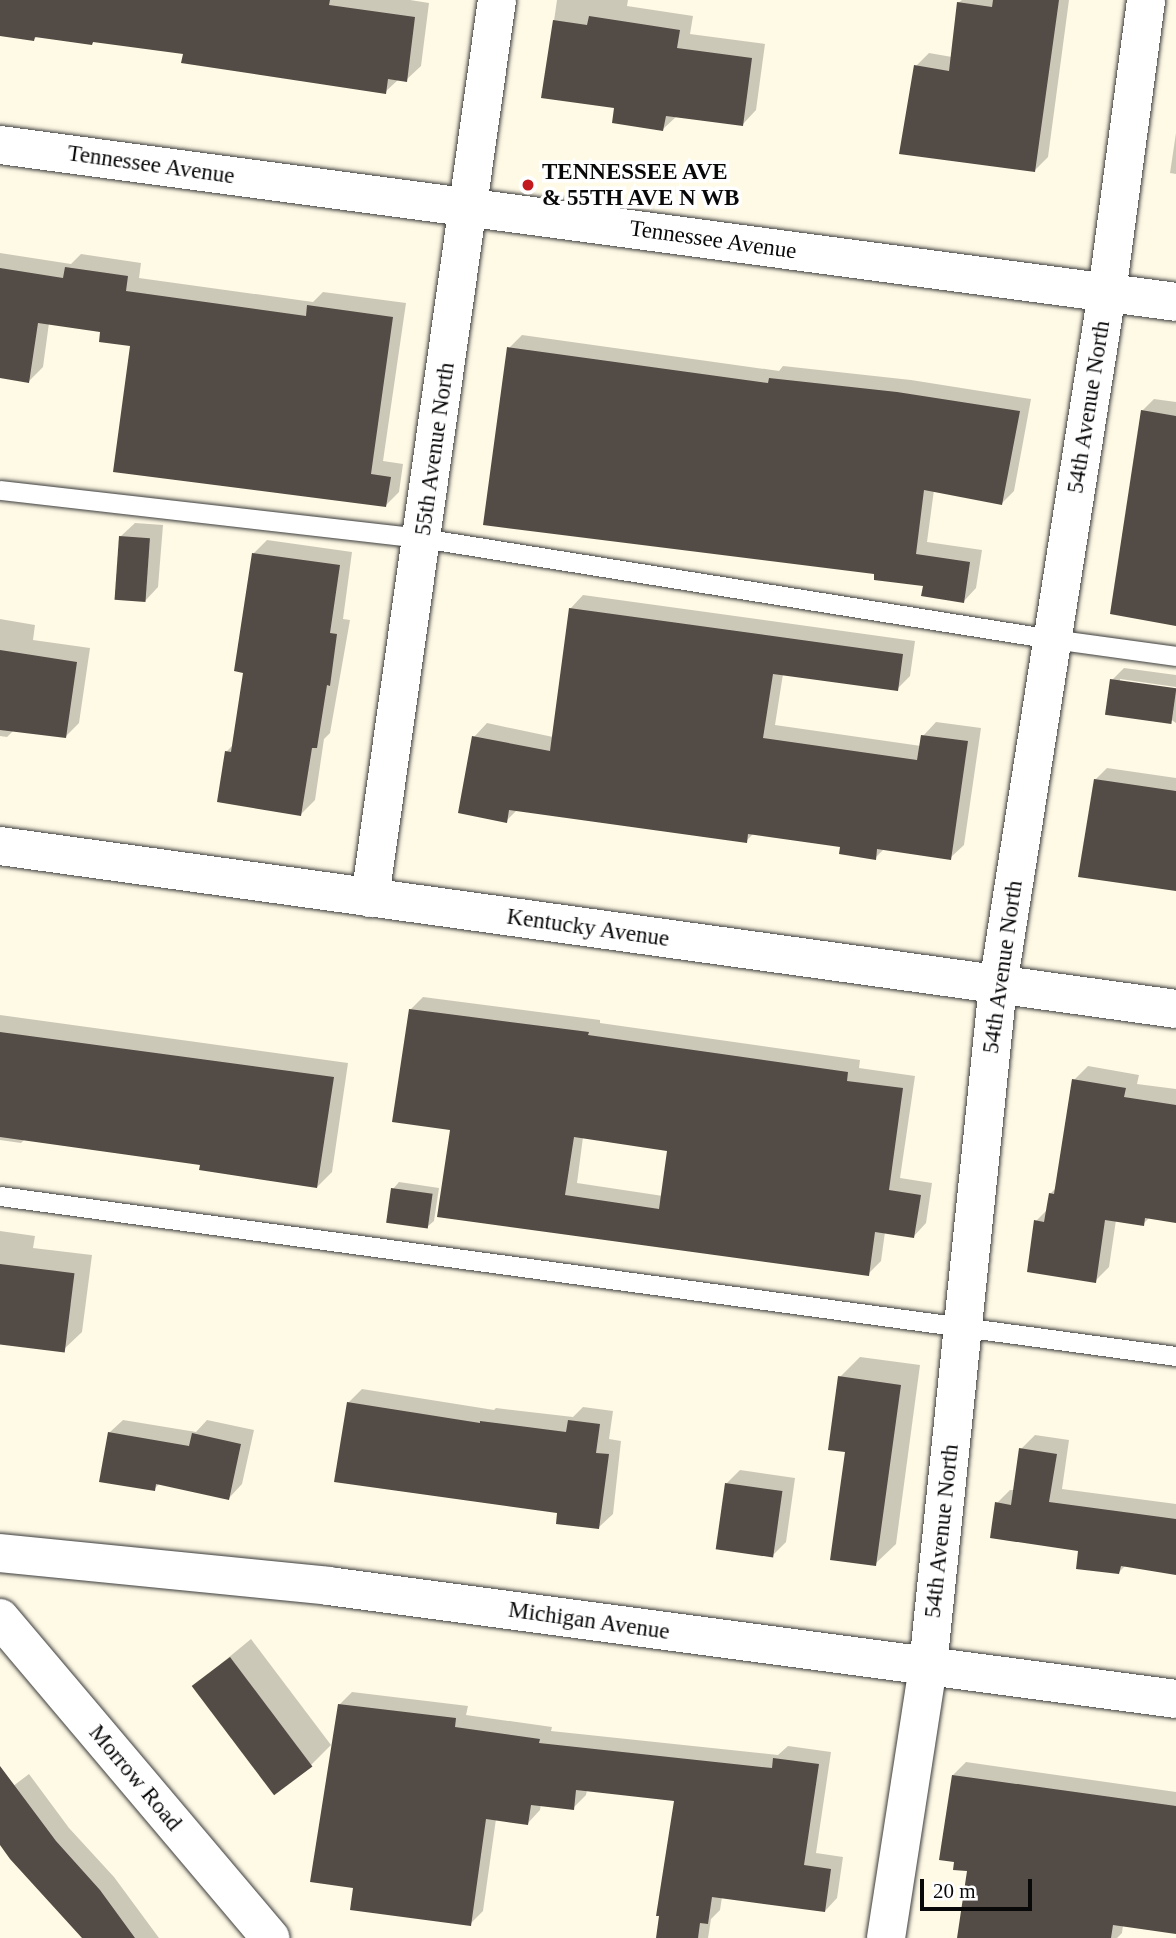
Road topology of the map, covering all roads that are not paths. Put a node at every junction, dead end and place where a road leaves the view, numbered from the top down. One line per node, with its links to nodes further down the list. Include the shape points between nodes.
1 (498, 0): 4 (street, 55th Avenue North)
2 (1146, 0): 5 (street, 54th Avenue North)
3 (0, 145): 4 (street, Tennessee Avenue)
4 (470, 208): 5 (street, Tennessee Avenue); 8 (street, 55th Avenue North)
5 (1107, 293): 6 (street, Tennessee Avenue); 9 (street, 54th Avenue North)
6 (1176, 302)
7 (0, 489): 8 (lane)
8 (422, 538): 9 (lane); 12 (street, 55th Avenue North)
9 (1052, 639): 10 (lane); 13 (street, 54th Avenue North)
10 (1176, 656)
11 (0, 846): 12 (street, Kentucky Avenue)
12 (370, 898): 13 (street, Kentucky Avenue)
13 (998, 985): 14 (street, Kentucky Avenue); 16 (street, 54th Avenue North)
14 (1176, 1009)
15 (0, 1196): 16 (lane)
16 (963, 1326): 17 (lane); 20 (street, 54th Avenue North)
17 (1176, 1356)
18 (0, 1553): 20 (street, Michigan Avenue, via 328,1586)
19 (0, 1618): 22 (street, Morrow Road)
20 (928, 1666): 21 (street, Michigan Avenue); 23 (street, 54th Avenue North)
21 (1176, 1699)
22 (270, 1938)
23 (886, 1938)

